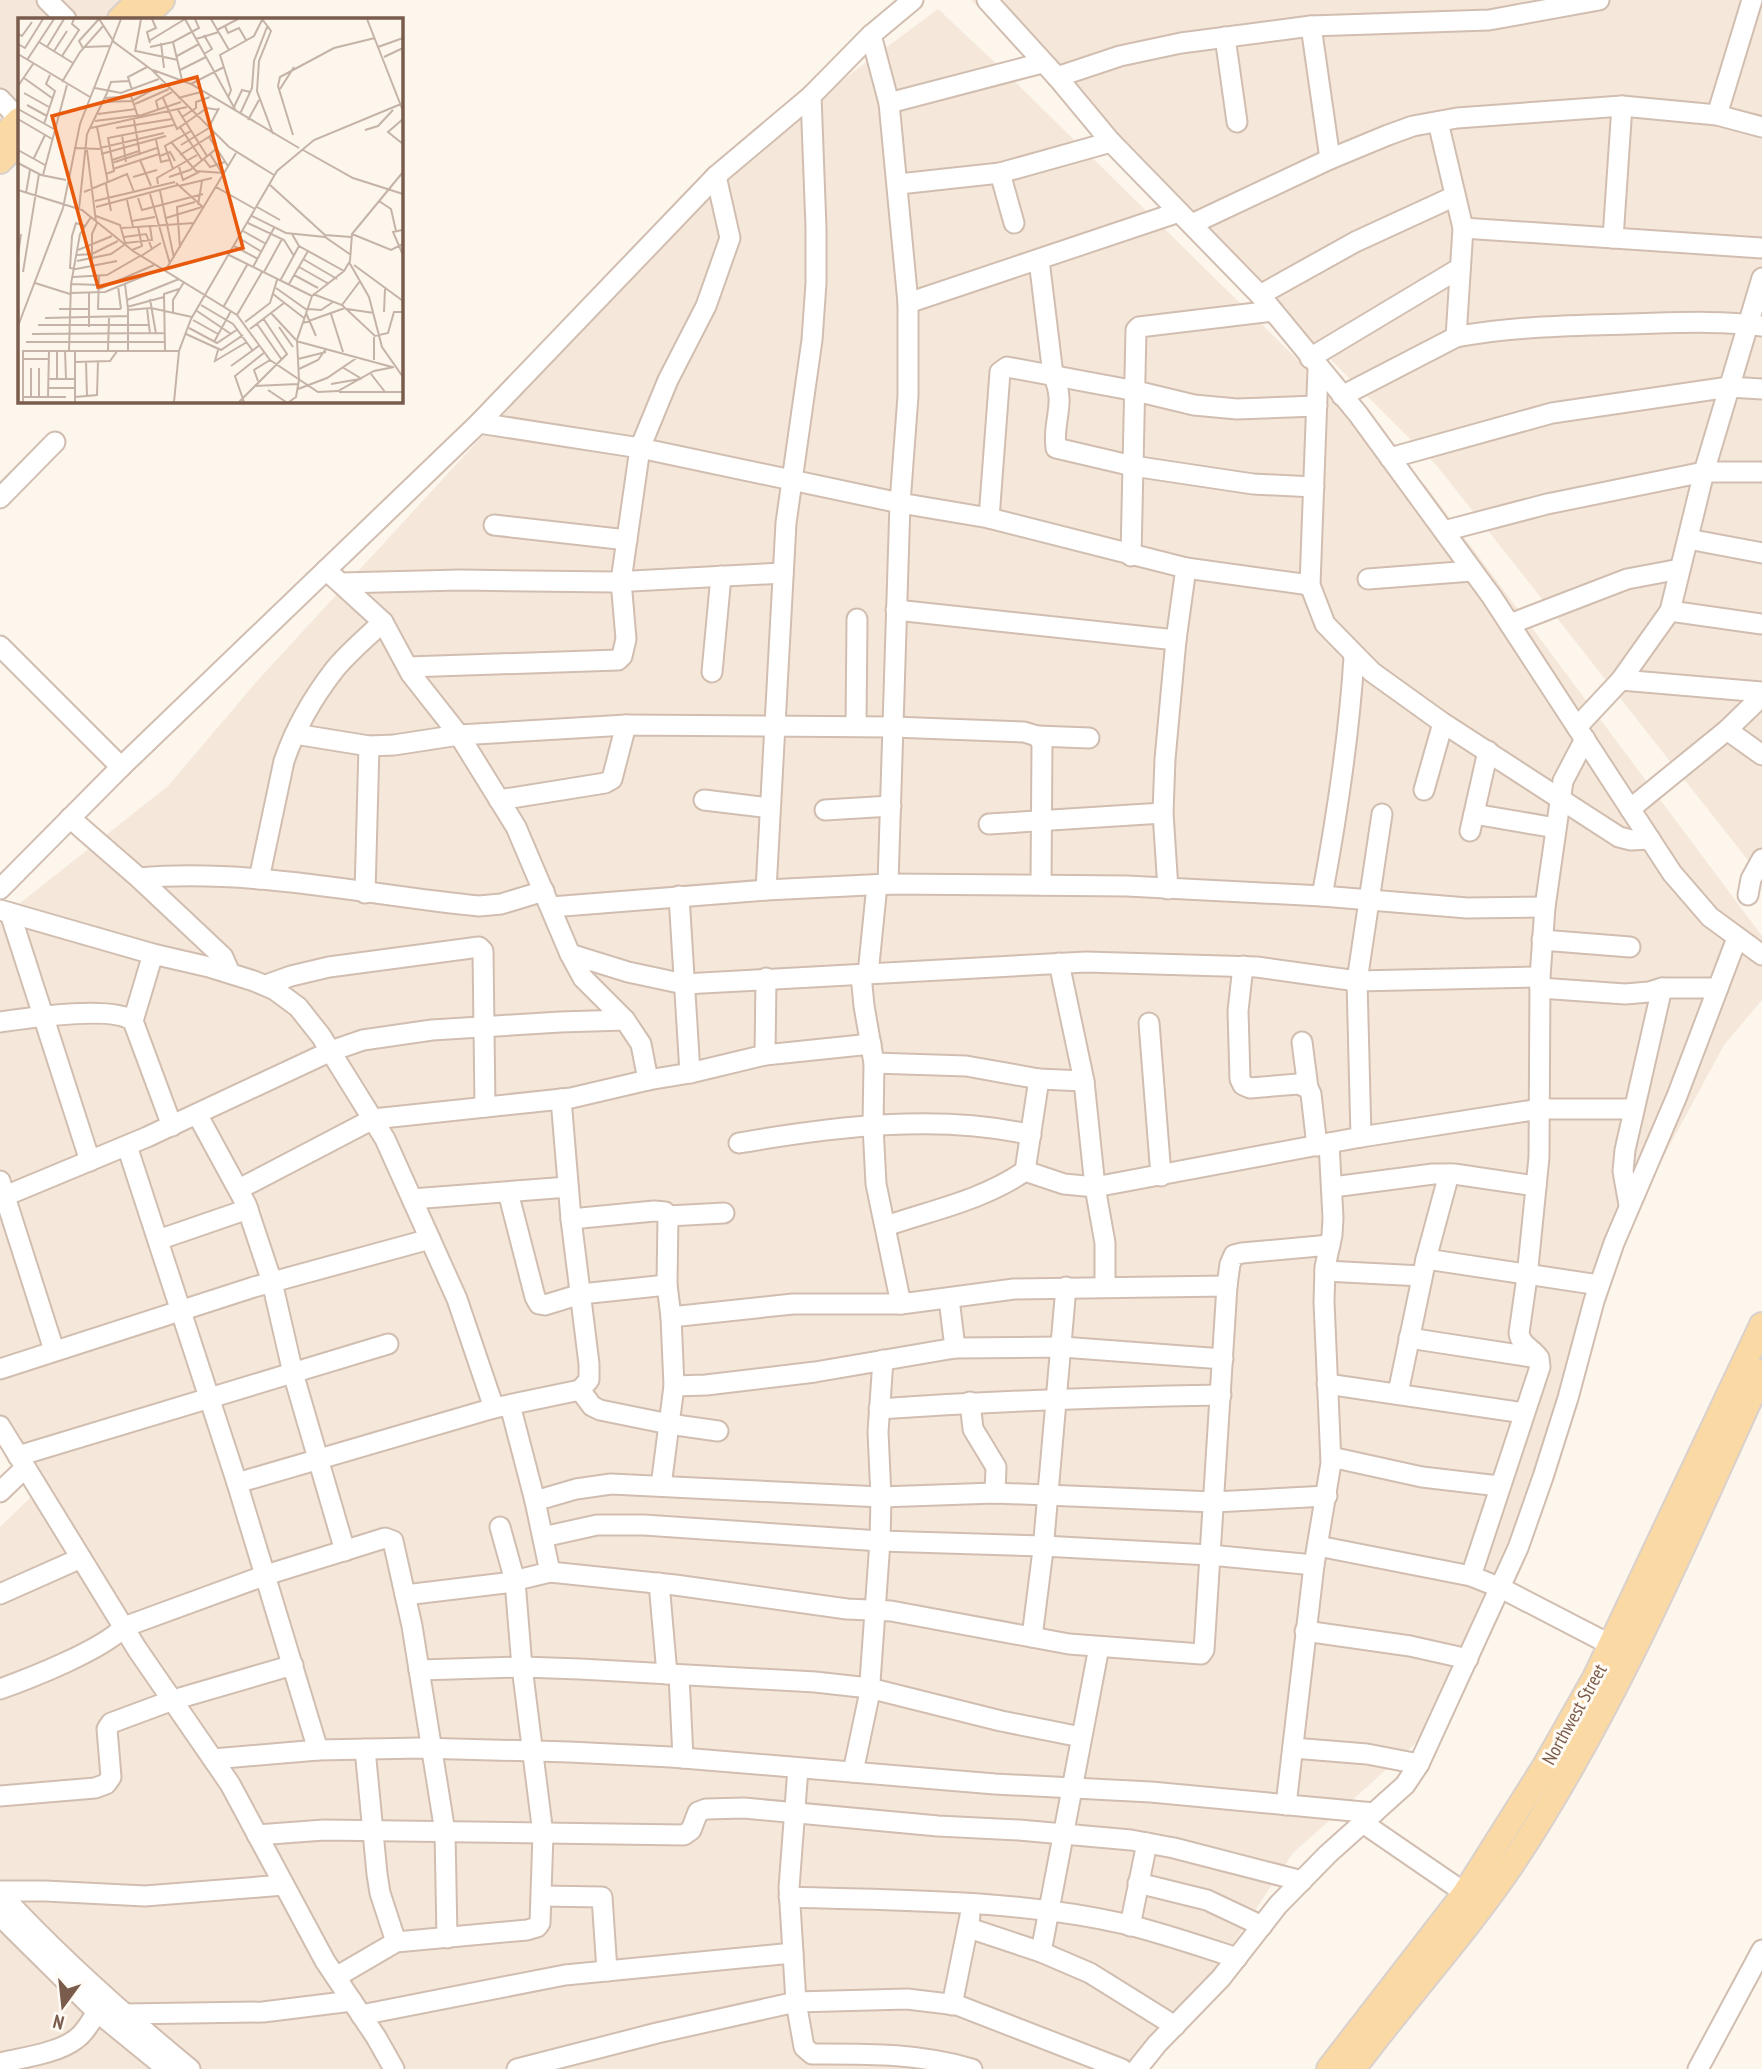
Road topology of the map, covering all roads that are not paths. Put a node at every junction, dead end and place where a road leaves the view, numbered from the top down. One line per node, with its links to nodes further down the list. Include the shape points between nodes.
1 (47, 0): 8 (street)
2 (139, 0): 9 (main road)
3 (162, 0): 10 (main road)
4 (913, 0): 13 (street)
5 (1599, 0): 12 (street, via 1489,20)
6 (1752, 0): 11 (street)
7 (997, 2): 15 (street)
8 (65, 18)
9 (121, 18)
10 (144, 18)
11 (1754, 22): 21 (street)
12 (1311, 26): 14 (street); 30 (street)
13 (872, 35): 17 (street); 19 (street)
14 (1225, 37): 16 (street, via 1155,47); 24 (street)
15 (1042, 63): 16 (street); 19 (street)
16 (1057, 77): 28 (street)
17 (811, 96): 33 (street); 63 (street, via 816,283)
18 (0, 99): 22 (street)
19 (889, 103): 34 (street)
20 (1622, 106): 21 (street); 25 (street); 39 (street)
21 (1717, 115): 26 (street)
22 (18, 118)
23 (18, 120): 27 (main road)
24 (1237, 122)
25 (1438, 122): 30 (street, via 1413,126); 35 (street)
26 (1762, 127)
27 (0, 139)
28 (1111, 142): 32 (street); 36 (street)
29 (18, 143): 31 (main road)
30 (1330, 159): 36 (street)
31 (0, 161)
32 (1000, 173): 34 (street); 37 (street)
33 (716, 176): 56 (street); 58 (street, via 730,238 706,306)
34 (899, 184): 45 (street)
35 (1455, 196): 38 (street); 44 (street, via 1344,247)
36 (1185, 218): 41 (street); 44 (street)
37 (1014, 223)
38 (1463, 228): 39 (street); 42 (street)
39 (1613, 238): 40 (street)
40 (1762, 248)
41 (1039, 260): 45 (street); 50 (street)
42 (1460, 268): 48 (street); 49 (street)
43 (1762, 278): 47 (street)
44 (1260, 295): 46 (street)
45 (908, 303): 66 (street, via 908,396)
46 (1273, 311): 49 (street); 53 (street, via 1139,327 1134,334)
47 (1755, 325): 48 (street, via 1690,322 1515,327); 51 (street)
48 (1456, 337): 54 (street)
49 (1314, 363): 54 (street); 55 (street)
50 (1053, 375): 53 (street); 60 (street, via 1060,397 1056,448); 67 (street, via 1007,367 1000,372)
51 (1729, 387): 52 (street); 59 (street, via 1552,413); 62 (street)
52 (1762, 390)
53 (1136, 391): 55 (street, via 1194,405 1237,409); 60 (street)
54 (1342, 396): 59 (street)
55 (1317, 406): 64 (street)
56 (479, 423): 58 (street); 79 (street)
57 (55, 442): 65 (street)
58 (640, 448): 63 (street); 71 (street)
59 (1390, 458): 69 (street)
60 (1133, 466): 64 (street, via 1253,484); 73 (street)
61 (1762, 471): 62 (street)
62 (1704, 472): 69 (street); 70 (street)
63 (792, 480): 66 (street); 77 (street)
64 (1314, 487): 82 (street)
65 (0, 498)
66 (900, 503): 67 (street); 83 (street)
67 (989, 518): 73 (street)
68 (494, 526): 71 (street)
69 (1444, 531): 76 (street)
70 (1688, 539): 72 (street); 75 (street)
71 (627, 540): 81 (street)
72 (1762, 553)
73 (1131, 556): 74 (street)
74 (1186, 568): 82 (street); 89 (street)
75 (1680, 569): 84 (street); 87 (street, via 1627,579)
76 (1472, 571): 80 (street); 87 (street)
77 (783, 573): 78 (street); 98 (street)
78 (721, 576): 81 (street); 93 (street)
79 (334, 577): 81 (street); 86 (street); 110 (street)
80 (1368, 579)
81 (621, 581): 92 (street, via 626,639 618,660)
82 (1310, 585): 91 (street, via 1325,624)
83 (897, 610): 89 (street); 100 (street)
84 (1670, 611): 88 (street); 94 (street)
85 (858, 619): 99 (street)
86 (383, 622): 92 (street); 103 (street, via 335,670)
87 (1510, 624): 102 (street)
88 (1762, 624)
89 (1176, 640): 119 (street)
90 (0, 646): 110 (street)
91 (1354, 656): 96 (street); 137 (street, via 1342,787)
92 (408, 667): 104 (street)
93 (712, 672)
94 (1621, 681): 95 (street); 102 (street)
95 (1762, 694): 101 (street)
96 (1443, 723): 108 (street); 111 (street)
97 (626, 725): 98 (street); 104 (street); 113 (street, via 612,779)
98 (775, 725): 99 (street); 116 (street)
99 (856, 726): 100 (street)
100 (893, 727): 105 (street); 115 (street)
101 (1727, 730): 109 (street); 117 (street)
102 (1581, 733): 112 (street); 117 (street)
103 (296, 734): 107 (street); 128 (street, via 284,761)
104 (459, 734): 107 (street); 113 (street)
105 (1038, 736): 106 (street); 122 (street, via 1042,743)
106 (1089, 738)
107 (369, 746): 134 (street)
108 (1488, 751): 112 (street); 124 (street, via 1472,823)
109 (1762, 755)
110 (121, 767): 121 (street)
111 (1424, 790)
112 (1560, 797): 124 (street); 125 (street, via 1619,837)
113 (499, 800): 138 (street, via 516,827)
114 (704, 800): 116 (street)
115 (891, 806): 118 (street); 129 (street)
116 (770, 808): 133 (street)
117 (1630, 809): 125 (street)
118 (825, 810)
119 (1163, 813): 122 (street); 132 (street)
120 (1382, 814): 139 (street)
121 (70, 818): 127 (street); 131 (street)
122 (1043, 820): 123 (street); 130 (street)
123 (989, 824)
124 (1556, 828): 140 (street)
125 (1650, 839): 142 (street, via 1710,917)
126 (1762, 859): 135 (street)
127 (139, 878): 128 (street, via 205,874); 150 (street, via 223,957)
128 (259, 879): 134 (street)
129 (882, 885): 130 (street); 133 (street); 151 (street)
130 (1041, 886): 132 (street)
131 (0, 889)
132 (1168, 889): 137 (street)
133 (765, 890): 136 (street)
134 (365, 893): 138 (street, via 480,906)
135 (1748, 895)
136 (679, 896): 138 (street); 155 (street)
137 (1322, 896): 139 (street)
138 (547, 899): 146 (street)
139 (1369, 901): 140 (street, via 1467,908); 153 (street)
140 (1545, 907): 143 (street)
141 (5, 912): 145 (street); 159 (street)
142 (1737, 939): 147 (street); 158 (street)
143 (1542, 940): 144 (street); 154 (street)
144 (1630, 947)
145 (153, 954): 150 (street); 162 (street)
146 (570, 954): 155 (street); 160 (street, via 587,984)
147 (1762, 955)
148 (1059, 964): 149 (street); 151 (street); 172 (street)
149 (1243, 966): 153 (street); 173 (street, via 1238,1012 1243,1085 1298,1084)
150 (230, 973): 156 (street)
151 (865, 975): 152 (street); 167 (street)
152 (766, 978): 155 (street); 168 (street)
153 (1357, 981): 154 (street); 183 (street)
154 (1540, 983): 157 (street, via 1625,994); 176 (street)
155 (684, 984): 169 (street)
156 (266, 985): 164 (street, via 329,967 475,946 483,951); 166 (street, via 299,1007)
157 (1662, 988): 158 (street); 177 (street)
158 (1718, 988): 199 (street)
159 (43, 1016): 161 (street); 162 (street, via 105,1013); 187 (street)
160 (625, 1020): 164 (street); 171 (street, via 641,1044)
161 (0, 1021)
162 (133, 1021): 180 (street)
163 (1149, 1023): 190 (street)
164 (485, 1027): 166 (street, via 394,1034); 175 (street)
165 (1302, 1042): 173 (street)
166 (331, 1051): 178 (street); 179 (street)
167 (872, 1054): 168 (street); 170 (street); 181 (street)
168 (765, 1055): 169 (street)
169 (690, 1073): 171 (street)
170 (1039, 1079): 172 (street); 182 (street)
171 (648, 1080): 174 (street)
172 (1084, 1081): 193 (street)
173 (1308, 1088): 185 (street)
174 (561, 1099): 175 (street); 192 (street)
175 (485, 1107): 179 (street)
176 (1540, 1109): 177 (street); 183 (street); 191 (street)
177 (1633, 1109): 199 (street, via 1623,1171)
178 (197, 1114): 180 (street); 196 (street)
179 (373, 1119): 196 (street); 198 (street)
180 (172, 1126): 186 (street)
181 (873, 1126): 182 (street, via 959,1123); 184 (street); 204 (street, via 876,1184)
182 (1031, 1135): 188 (street)
183 (1361, 1137): 185 (street)
184 (739, 1143)
185 (1323, 1145): 190 (street); 194 (street)
186 (127, 1146): 187 (street); 206 (street)
187 (90, 1161): 195 (street)
188 (1024, 1171): 193 (street, via 1064,1184); 204 (street, via 974,1199)
189 (1449, 1174): 191 (street); 194 (street); 208 (street)
190 (1161, 1176): 193 (street)
191 (1536, 1186): 210 (street)
192 (568, 1187): 197 (street); 203 (street)
193 (1095, 1187): 216 (street, via 1105,1242)
194 (1333, 1187): 207 (street)
195 (2, 1189): 227 (street)
196 (239, 1189): 200 (street)
197 (508, 1192): 198 (street); 217 (street, via 538,1304)
198 (412, 1199): 205 (street)
199 (1630, 1206): 213 (street)
200 (248, 1209): 206 (street); 211 (street)
201 (724, 1213): 202 (street)
202 (668, 1216): 203 (street, via 654,1211); 212 (street)
203 (571, 1219): 217 (street)
204 (886, 1226): 219 (street)
205 (430, 1239): 211 (street); 242 (street)
206 (158, 1240): 220 (street)
207 (1330, 1245): 209 (street); 214 (street, via 1234,1255)
208 (1424, 1268): 209 (street); 210 (street); 223 (street)
209 (1325, 1271): 234 (street)
210 (1528, 1274): 213 (street); 228 (street, via 1520,1339)
211 (272, 1282): 220 (street); 232 (street)
212 (667, 1285): 217 (street); 221 (street)
213 (1599, 1285): 275 (street, via 1543,1477)
214 (1227, 1286): 216 (street); 229 (street)
215 (1066, 1287): 216 (street); 218 (street); 225 (street)
216 (1105, 1287)
217 (581, 1294): 236 (street, via 589,1380)
218 (949, 1299): 219 (street); 226 (street)
219 (901, 1304): 221 (street, via 793,1304)
220 (182, 1311): 227 (street); 239 (street)
221 (671, 1317): 235 (street)
222 (1762, 1325): 282 (main road, Northwest Street)
223 (1409, 1338): 228 (street); 237 (street)
224 (388, 1344): 232 (street)
225 (1062, 1347): 226 (street); 229 (street); 240 (street)
226 (956, 1348): 230 (street)
227 (54, 1350): 231 (street)
228 (1539, 1358): 244 (street)
229 (1223, 1359): 238 (street)
230 (883, 1360): 235 (street, via 815,1372); 243 (street)
231 (0, 1369)
232 (293, 1373): 239 (street); 249 (street)
233 (1762, 1373): 350 (main road, Northwest Street, via 1609,1698 1564,1777 1511,1864)
234 (1327, 1384): 237 (street); 248 (street)
235 (674, 1386): 245 (street)
236 (580, 1390): 242 (street); 245 (street, via 600,1410)
237 (1398, 1393): 244 (street)
238 (1221, 1395): 240 (street); 260 (street)
239 (210, 1398): 250 (street); 251 (street)
240 (1057, 1398): 241 (street); 256 (street)
241 (970, 1402): 243 (street); 255 (street, via 973,1429 996,1467)
242 (502, 1406): 249 (street); 259 (street)
243 (879, 1409): 258 (street)
244 (1524, 1413): 253 (street)
245 (669, 1424): 247 (street); 252 (street)
246 (0, 1426): 250 (street)
247 (718, 1431)
248 (1331, 1457): 253 (street); 257 (street)
249 (320, 1458): 251 (street); 266 (street)
250 (22, 1462): 254 (street); 268 (street)
251 (237, 1483): 271 (street)
252 (661, 1486): 258 (street); 259 (street, via 611,1484)
253 (1499, 1486): 272 (street)
254 (0, 1492)
255 (995, 1493): 256 (street); 258 (street)
256 (1048, 1494): 260 (street); 264 (street)
257 (1327, 1496): 260 (street); 265 (street)
258 (881, 1497): 263 (street)
259 (535, 1501): 262 (street)
260 (1214, 1502): 267 (street)
261 (500, 1527): 273 (street)
262 (543, 1536): 263 (street, via 608,1524); 270 (street)
263 (880, 1541): 264 (street); 278 (street)
264 (1043, 1546): 267 (street); 281 (street)
265 (1318, 1546): 269 (street); 272 (street)
266 (345, 1551): 271 (street); 277 (street, via 385,1538 393,1541)
267 (1210, 1555): 269 (street); 283 (street, via 1201,1654)
268 (81, 1558): 276 (street); 279 (street)
269 (1314, 1566): 280 (street)
270 (550, 1572): 273 (street); 274 (street)
271 (266, 1576): 279 (street); 285 (street)
272 (1471, 1576): 275 (street)
273 (515, 1581): 277 (street); 286 (street)
274 (659, 1583): 278 (street); 288 (street)
275 (1501, 1588): 282 (street); 284 (street)
276 (0, 1594)
277 (405, 1595): 287 (street)
278 (874, 1610): 281 (street); 289 (street)
279 (124, 1627): 290 (street, via 112,1638); 291 (street)
280 (1306, 1631): 284 (street); 294 (street)
281 (1032, 1637): 283 (street)
282 (1611, 1645): 318 (main road, Northwest Street, via 1545,1766)
283 (1099, 1647): 292 (street)
284 (1468, 1659): 300 (street)
285 (293, 1665): 291 (street); 296 (street)
286 (522, 1667): 287 (street); 288 (street); 297 (street)
287 (419, 1670): 293 (street)
288 (673, 1674): 289 (street); 298 (street)
289 (869, 1688): 292 (street); 302 (street)
290 (0, 1689)
291 (173, 1700): 299 (street); 304 (street, via 111,1723 107,1729 111,1777 106,1784)
292 (1081, 1737): 303 (street)
293 (431, 1748): 295 (street); 297 (street); 309 (street)
294 (1293, 1748): 300 (street); 305 (street)
295 (365, 1749): 296 (street); 308 (street)
296 (318, 1750): 299 (street)
297 (534, 1751): 298 (street); 310 (street)
298 (683, 1758): 301 (street)
299 (213, 1759): 311 (street)
300 (1419, 1764): 307 (street, via 1405,1785)
301 (798, 1768): 302 (street); 306 (street)
302 (853, 1772): 303 (street)
303 (1071, 1788): 305 (street); 312 (street)
304 (0, 1796)
305 (1286, 1805): 307 (street)
306 (795, 1812): 310 (street, via 706,1809 698,1812 684,1835); 312 (street); 320 (street)
307 (1369, 1818): 314 (street); 318 (street)
308 (372, 1831): 309 (street); 311 (street, via 296,1830); 328 (street, via 380,1893)
309 (445, 1832): 310 (street); 327 (street)
310 (543, 1834): 319 (street)
311 (257, 1835): 316 (street)
312 (1062, 1835): 313 (street); 322 (street)
313 (1147, 1843): 314 (street); 315 (street)
314 (1302, 1881): 325 (street)
315 (1138, 1883): 324 (street); 325 (street, via 1207,1900)
316 (284, 1885): 317 (street, via 145,1896); 334 (street)
317 (0, 1892): 339 (street)
318 (1465, 1893): 349 (main road, Northwest Street)
319 (542, 1896): 327 (street, via 537,1927); 333 (street, via 602,1897)
320 (789, 1897): 321 (street); 331 (street)
321 (970, 1904): 322 (street); 326 (street)
322 (1048, 1912): 324 (street); 330 (street)
323 (0, 1916): 338 (street)
324 (1130, 1926): 332 (street)
325 (1262, 1926): 332 (street)
326 (969, 1928): 330 (street); 336 (street)
327 (447, 1938): 328 (street)
328 (396, 1942): 334 (street)
329 (1762, 1950): 351 (street)
330 (1041, 1952): 340 (street, via 1090,1973)
331 (793, 1953): 333 (street); 335 (street)
332 (1237, 1958): 340 (street)
333 (607, 1971): 337 (street)
334 (336, 1977): 337 (street)
335 (796, 2002): 336 (street, via 907,1999); 345 (street); 346 (street, via 804,2047 812,2054 916,2056)
336 (952, 2004): 347 (street)
337 (357, 2008): 339 (street); 344 (street)
338 (97, 2012): 341 (street, via 72,2043); 342 (street)
339 (123, 2014): 343 (street)
340 (1175, 2026): 348 (street)
341 (0, 2063)
342 (167, 2069)
343 (190, 2069)
344 (394, 2069)
345 (517, 2069)
346 (972, 2069)
347 (1122, 2069)
348 (1137, 2069)
349 (1329, 2069)
350 (1353, 2069)
351 (1698, 2069)

